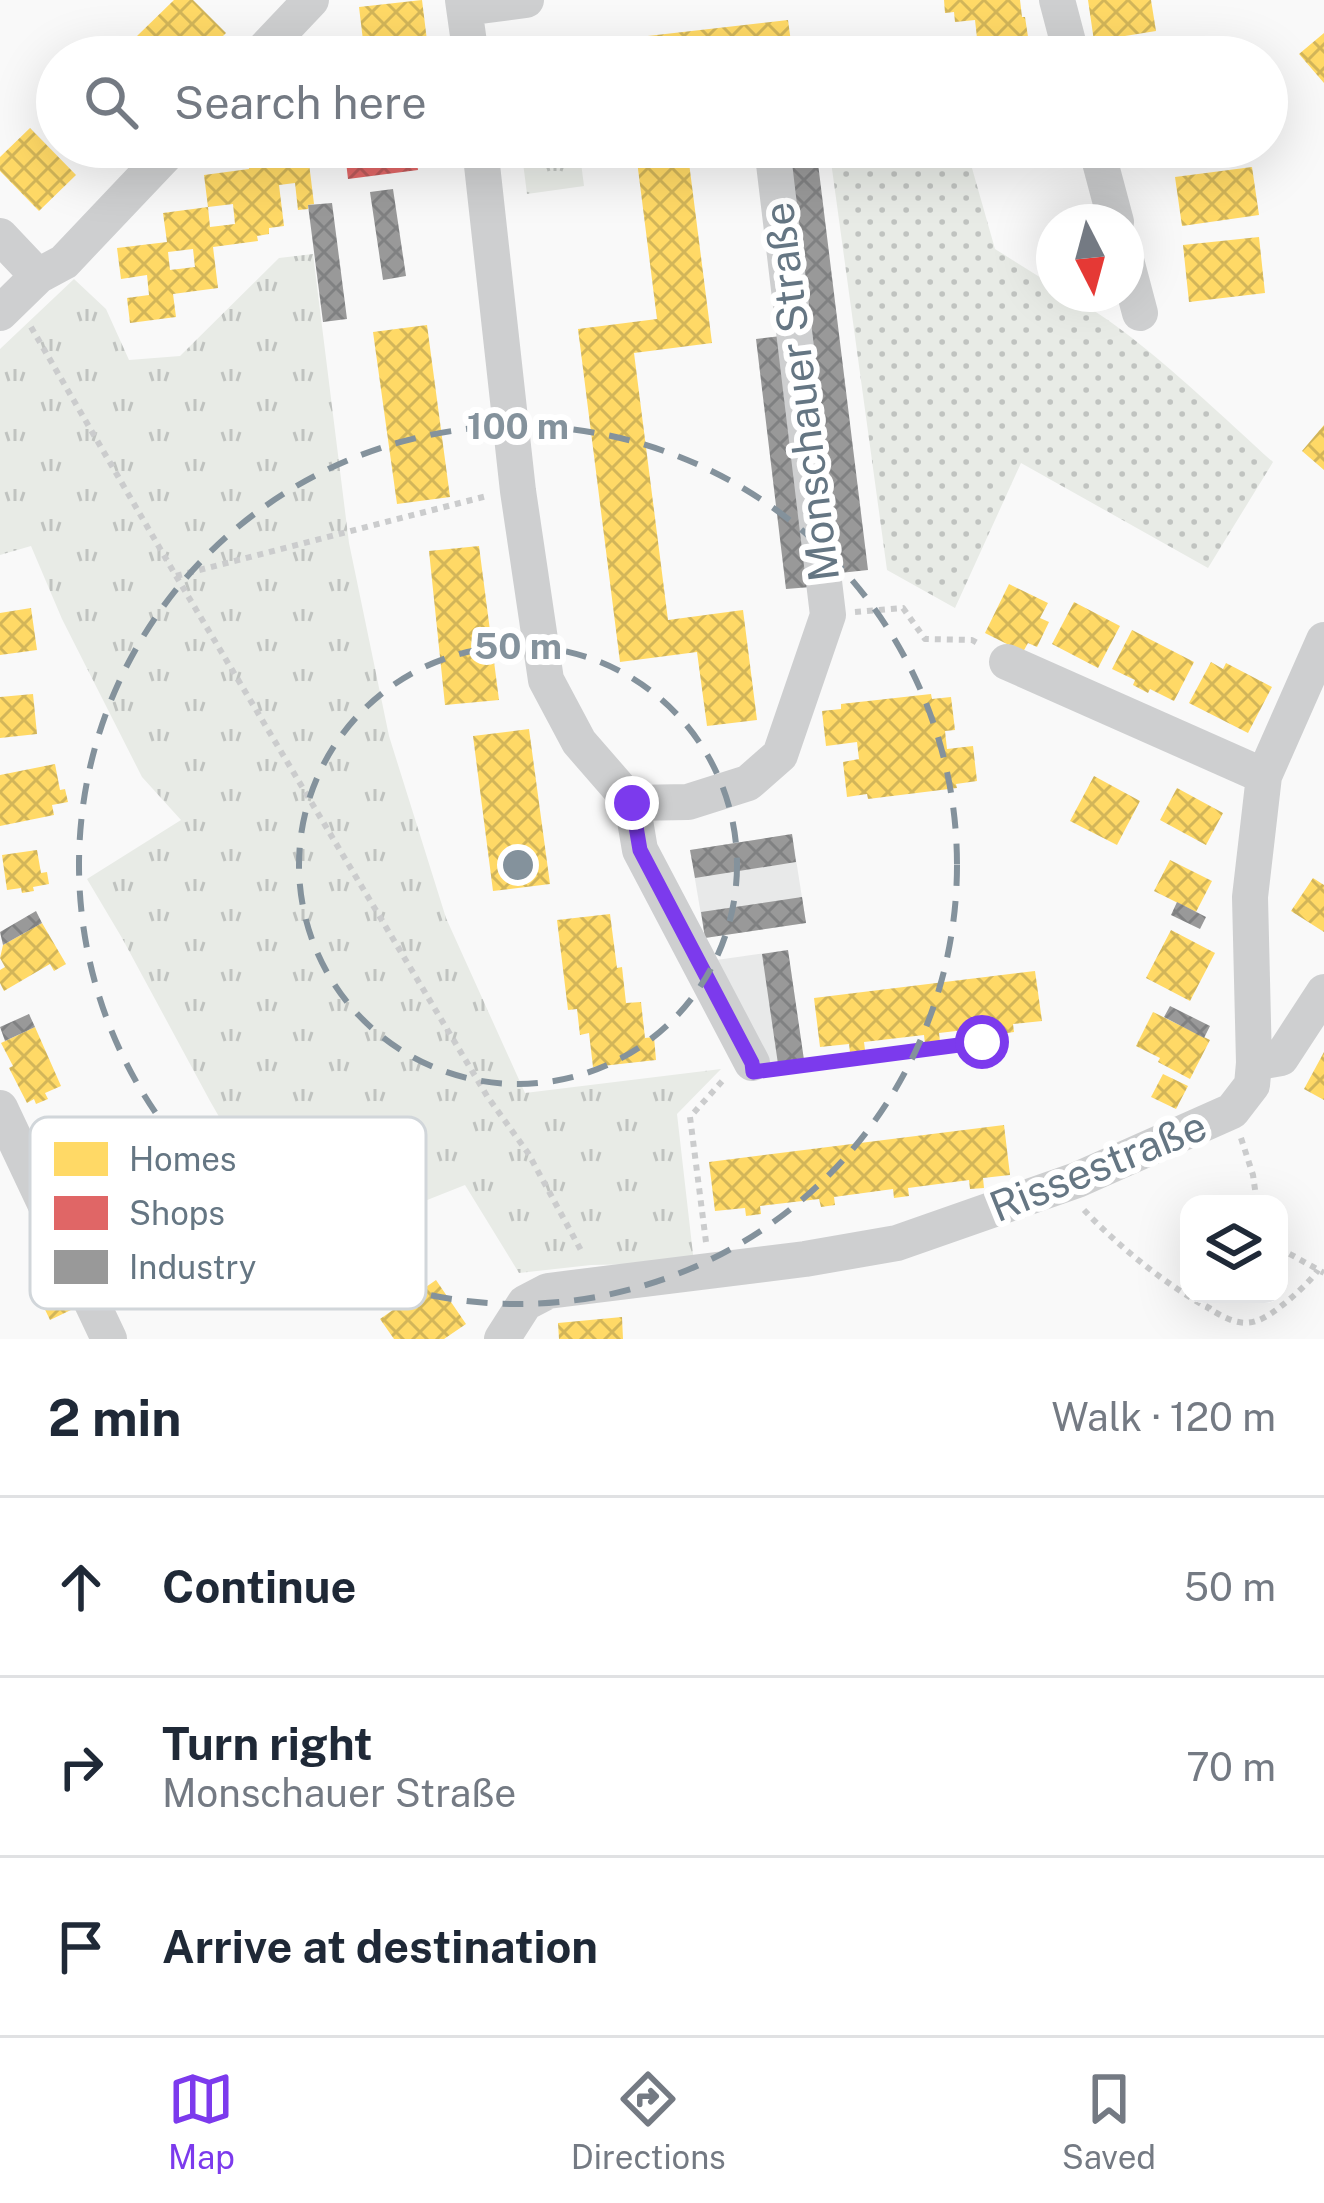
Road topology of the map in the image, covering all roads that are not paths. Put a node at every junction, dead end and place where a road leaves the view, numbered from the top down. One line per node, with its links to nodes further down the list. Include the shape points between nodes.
1 (311, 0): 5 (street)
2 (526, 0): 4 (street)
3 (1057, 0): 7 (street)
4 (464, 4): 6 (street)
5 (277, 36)
6 (468, 36)
7 (1066, 36)
8 (152, 168): 14 (street, via 64,262)
9 (482, 168): 18 (street, via 546,680 579,742)
10 (775, 168): 18 (street, Monschauer Straße, via 828,614 780,754 748,783 688,802)
11 (1102, 168): 12 (street)
12 (1111, 204)
13 (0, 236): 14 (street)
14 (16, 297)
15 (1324, 640): 17 (street, Rissestraße)
16 (1007, 662): 17 (street)
17 (1264, 776): 20 (street, Rissestraße, via 1250,897)
18 (632, 803): 21 (street, via 640,850)
19 (1324, 992): 20 (street, via 1281,1058)
20 (1254, 1063): 26 (street, Rissestraße, via 1252,1085 1232,1112 1061,1185 897,1244 548,1292 525,1303)
21 (752, 1068)
22 (0, 1108): 23 (street)
23 (30, 1172)
24 (95, 1309): 25 (street)
25 (109, 1339)
26 (502, 1339)

